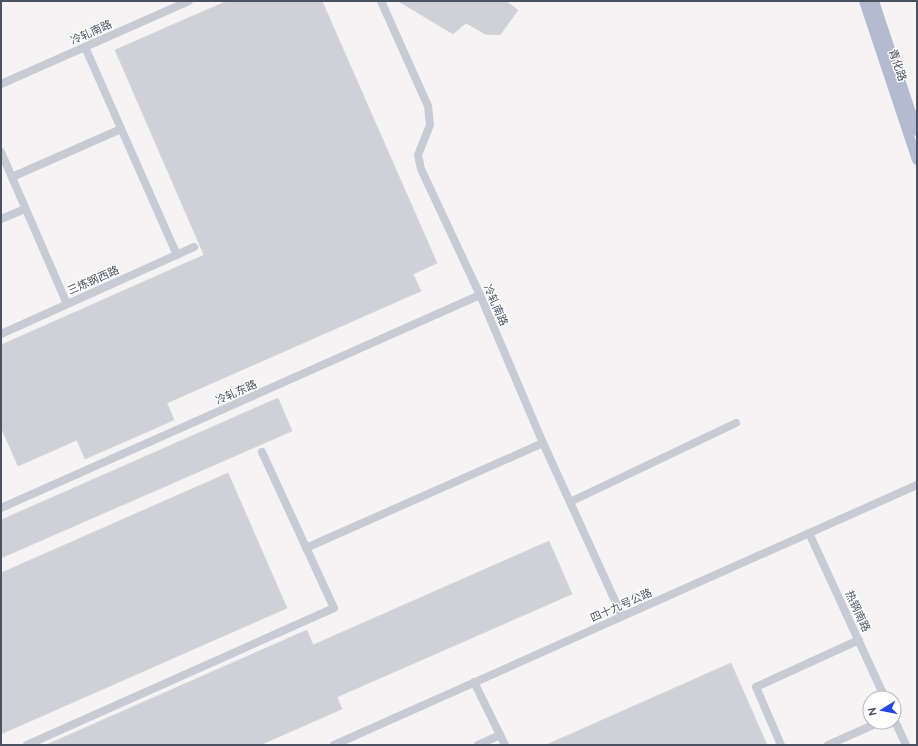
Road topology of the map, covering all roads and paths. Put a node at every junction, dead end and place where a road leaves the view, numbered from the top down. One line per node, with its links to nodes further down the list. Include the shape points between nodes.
1 (189, 1): 5 (lane, 冷轧南路)
2 (381, 1): 16 (lane, 冷轧南路, via 428,106 430,125 418,155 421,169)
3 (864, 1): 10 (main road, 青化路)
4 (874, 1): 8 (main road, 青化路)
5 (85, 47): 6 (lane, 冷轧南路); 7 (lane)
6 (1, 84)
7 (122, 129): 11 (lane); 15 (lane)
8 (917, 131)
9 (1, 152): 11 (lane)
10 (917, 160)
11 (12, 177): 12 (lane)
12 (25, 209): 13 (lane); 17 (lane)
13 (1, 219)
14 (194, 247): 15 (lane, 三炼钢西路)
15 (177, 255): 17 (lane, 三炼钢西路)
16 (480, 295): 20 (lane, 冷轧南路); 24 (lane, 冷轧东路)
17 (67, 304): 18 (lane, 三炼钢西路)
18 (1, 334)
19 (736, 423): 23 (lane)
20 (543, 443): 23 (lane, 冷轧南路); 26 (lane)
21 (262, 452): 26 (lane)
22 (917, 485): 25 (lane, 四十九号公路)
23 (570, 502): 27 (lane, 冷轧南路)
24 (1, 508)
25 (809, 533): 27 (lane, 四十九号公路); 28 (lane, 热钢南路)
26 (306, 548): 34 (lane, via 334,608)
27 (622, 616): 29 (lane, 四十九号公路)
28 (859, 640): 30 (lane, 热钢南路); 38 (lane, via 756,687)
29 (474, 682): 33 (lane); 35 (lane, 四十九号公路)
30 (881, 690)
31 (862, 730): 39 (lane)
32 (899, 730): 40 (lane)
33 (500, 735): 36 (lane); 37 (lane)
34 (26, 745)
35 (334, 745)
36 (478, 745)
37 (505, 745)
38 (781, 745)
39 (828, 745)
40 (906, 745)

